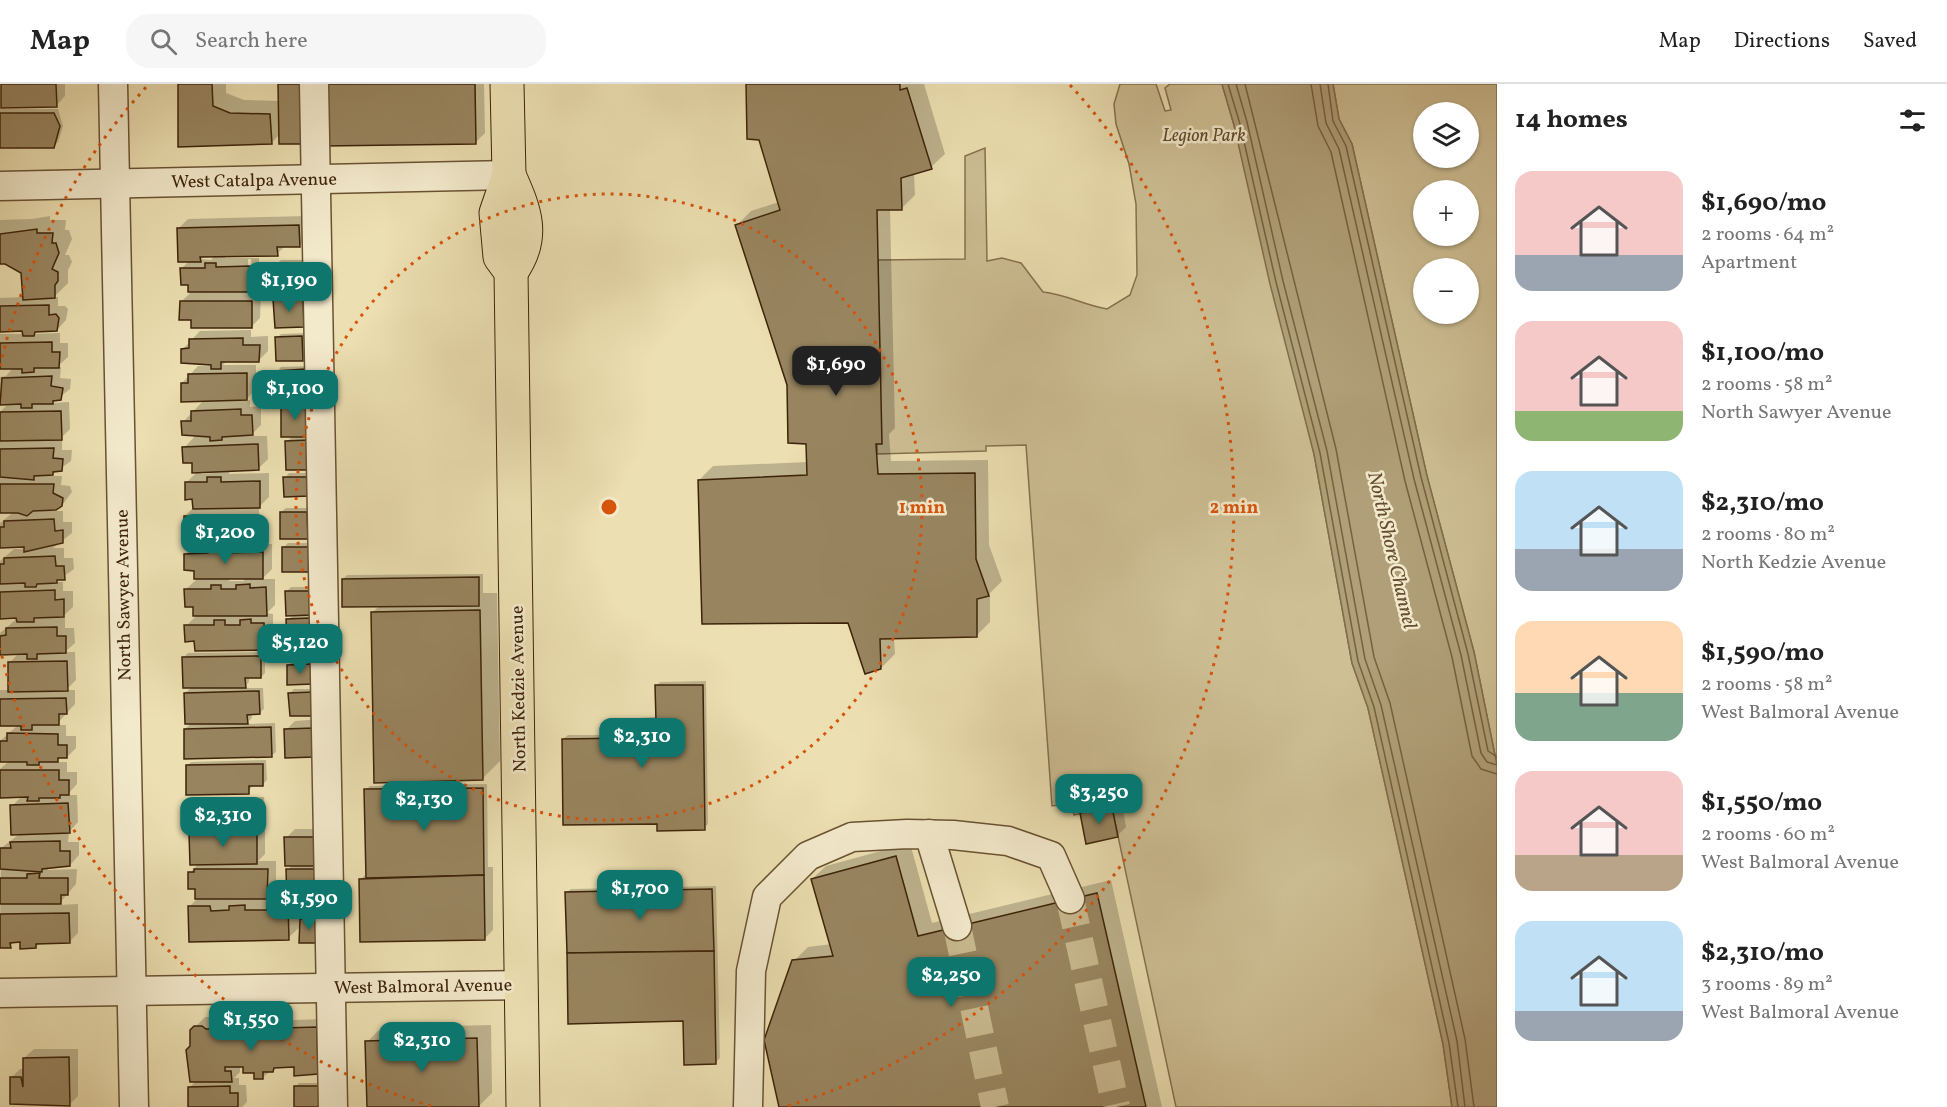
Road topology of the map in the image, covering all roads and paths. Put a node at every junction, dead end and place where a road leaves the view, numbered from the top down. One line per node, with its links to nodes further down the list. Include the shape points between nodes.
1 (113, 84): 6 (street, North Sawyer Avenue)
2 (314, 84): 5 (street)
3 (507, 84): 4 (main road, North Kedzie Avenue)
4 (508, 175): 5 (street, West Catalpa Avenue); 11 (main road, North Kedzie Avenue, via 525,212 524,255 511,272)
5 (316, 179): 6 (street, West Catalpa Avenue); 12 (street)
6 (115, 183): 7 (street, West Catalpa Avenue); 13 (street, North Sawyer Avenue)
7 (0, 186)
8 (929, 834): 9 (street, via 1008,841 1051,856); 10 (street); 18 (street, via 852,837 808,856 767,897 751,971)
9 (1070, 899)
10 (957, 926)
11 (522, 985): 12 (street, West Balmoral Avenue); 17 (main road, North Kedzie Avenue)
12 (331, 987): 13 (street, West Balmoral Avenue); 16 (street)
13 (131, 991): 14 (street, West Balmoral Avenue); 15 (street, North Sawyer Avenue)
14 (0, 993)
15 (134, 1107)
16 (333, 1107)
17 (524, 1107)
18 (748, 1107)

